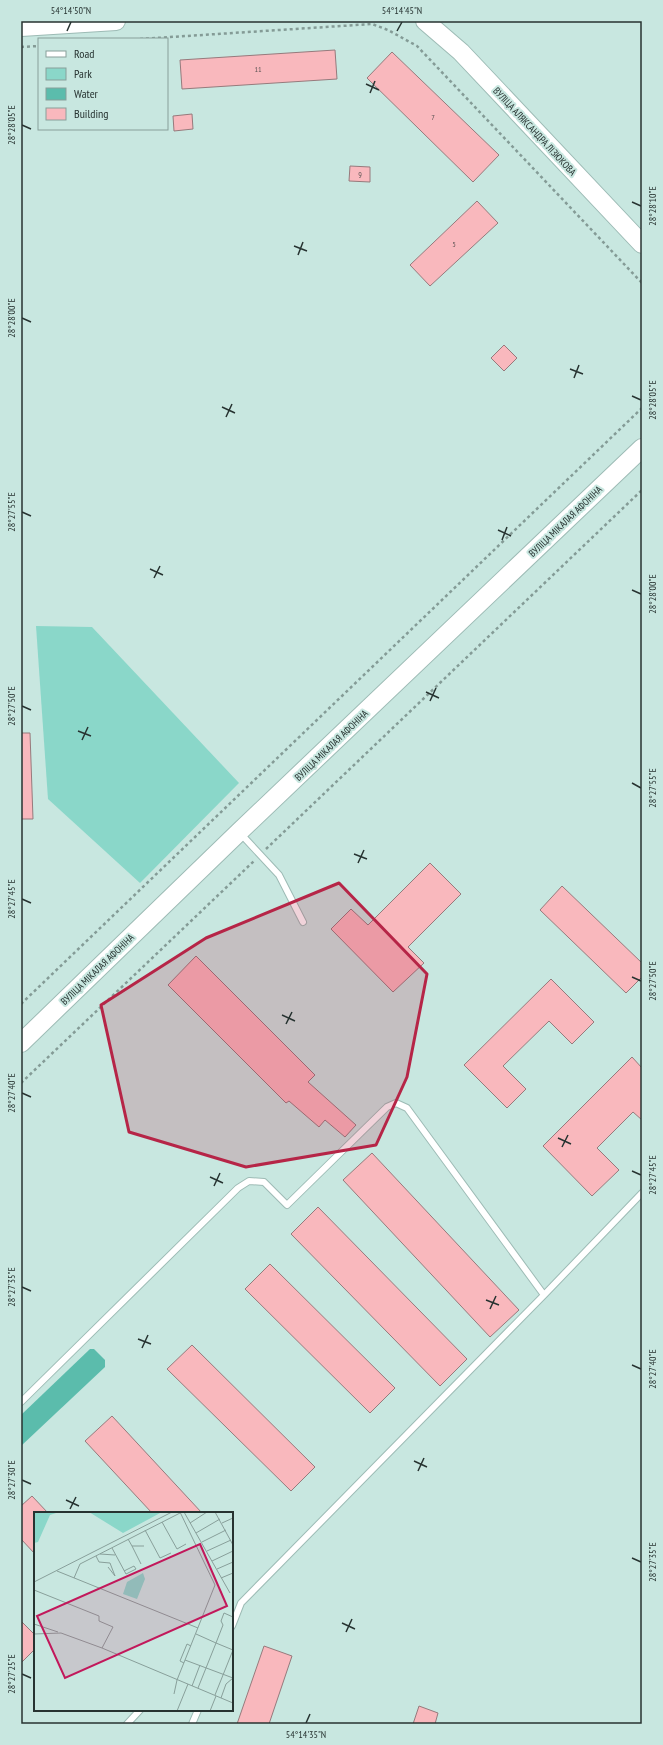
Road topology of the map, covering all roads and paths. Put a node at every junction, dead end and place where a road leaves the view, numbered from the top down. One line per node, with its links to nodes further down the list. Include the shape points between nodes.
1 (116, 21): 3 (street)
2 (425, 21): 7 (street, ВУЛІЦА АЛЯКСАНДРА ЛІЗЮКОВА, via 461,52)
3 (21, 27)
4 (155, 38): 8 (path, via 372,24 388,30 417,46)
5 (38, 46): 6 (path)
6 (21, 47)
7 (642, 244)
8 (642, 283)
9 (642, 408): 15 (path)
10 (642, 448): 12 (street, ВУЛІЦА МІКАЛАЯ АФОНІНА)
11 (642, 490): 13 (path)
12 (239, 832): 13 (lane); 16 (street, ВУЛІЦА МІКАЛАЯ АФОНІНА)
13 (260, 855): 14 (lane, via 278,876); 17 (path)
14 (303, 922)
15 (21, 1004)
16 (21, 1043)
17 (21, 1083)
18 (642, 1193): 19 (lane)
19 (544, 1295): 20 (lane, via 407,1108 396,1103 387,1107 287,1205 264,1182 249,1181 238,1188); 21 (lane)
20 (21, 1402)
21 (241, 1603): 22 (lane); 23 (lane)
22 (233, 1612)
23 (233, 1623)
24 (139, 1711): 26 (lane)
25 (198, 1711): 27 (lane)
26 (126, 1724)
27 (192, 1724)

